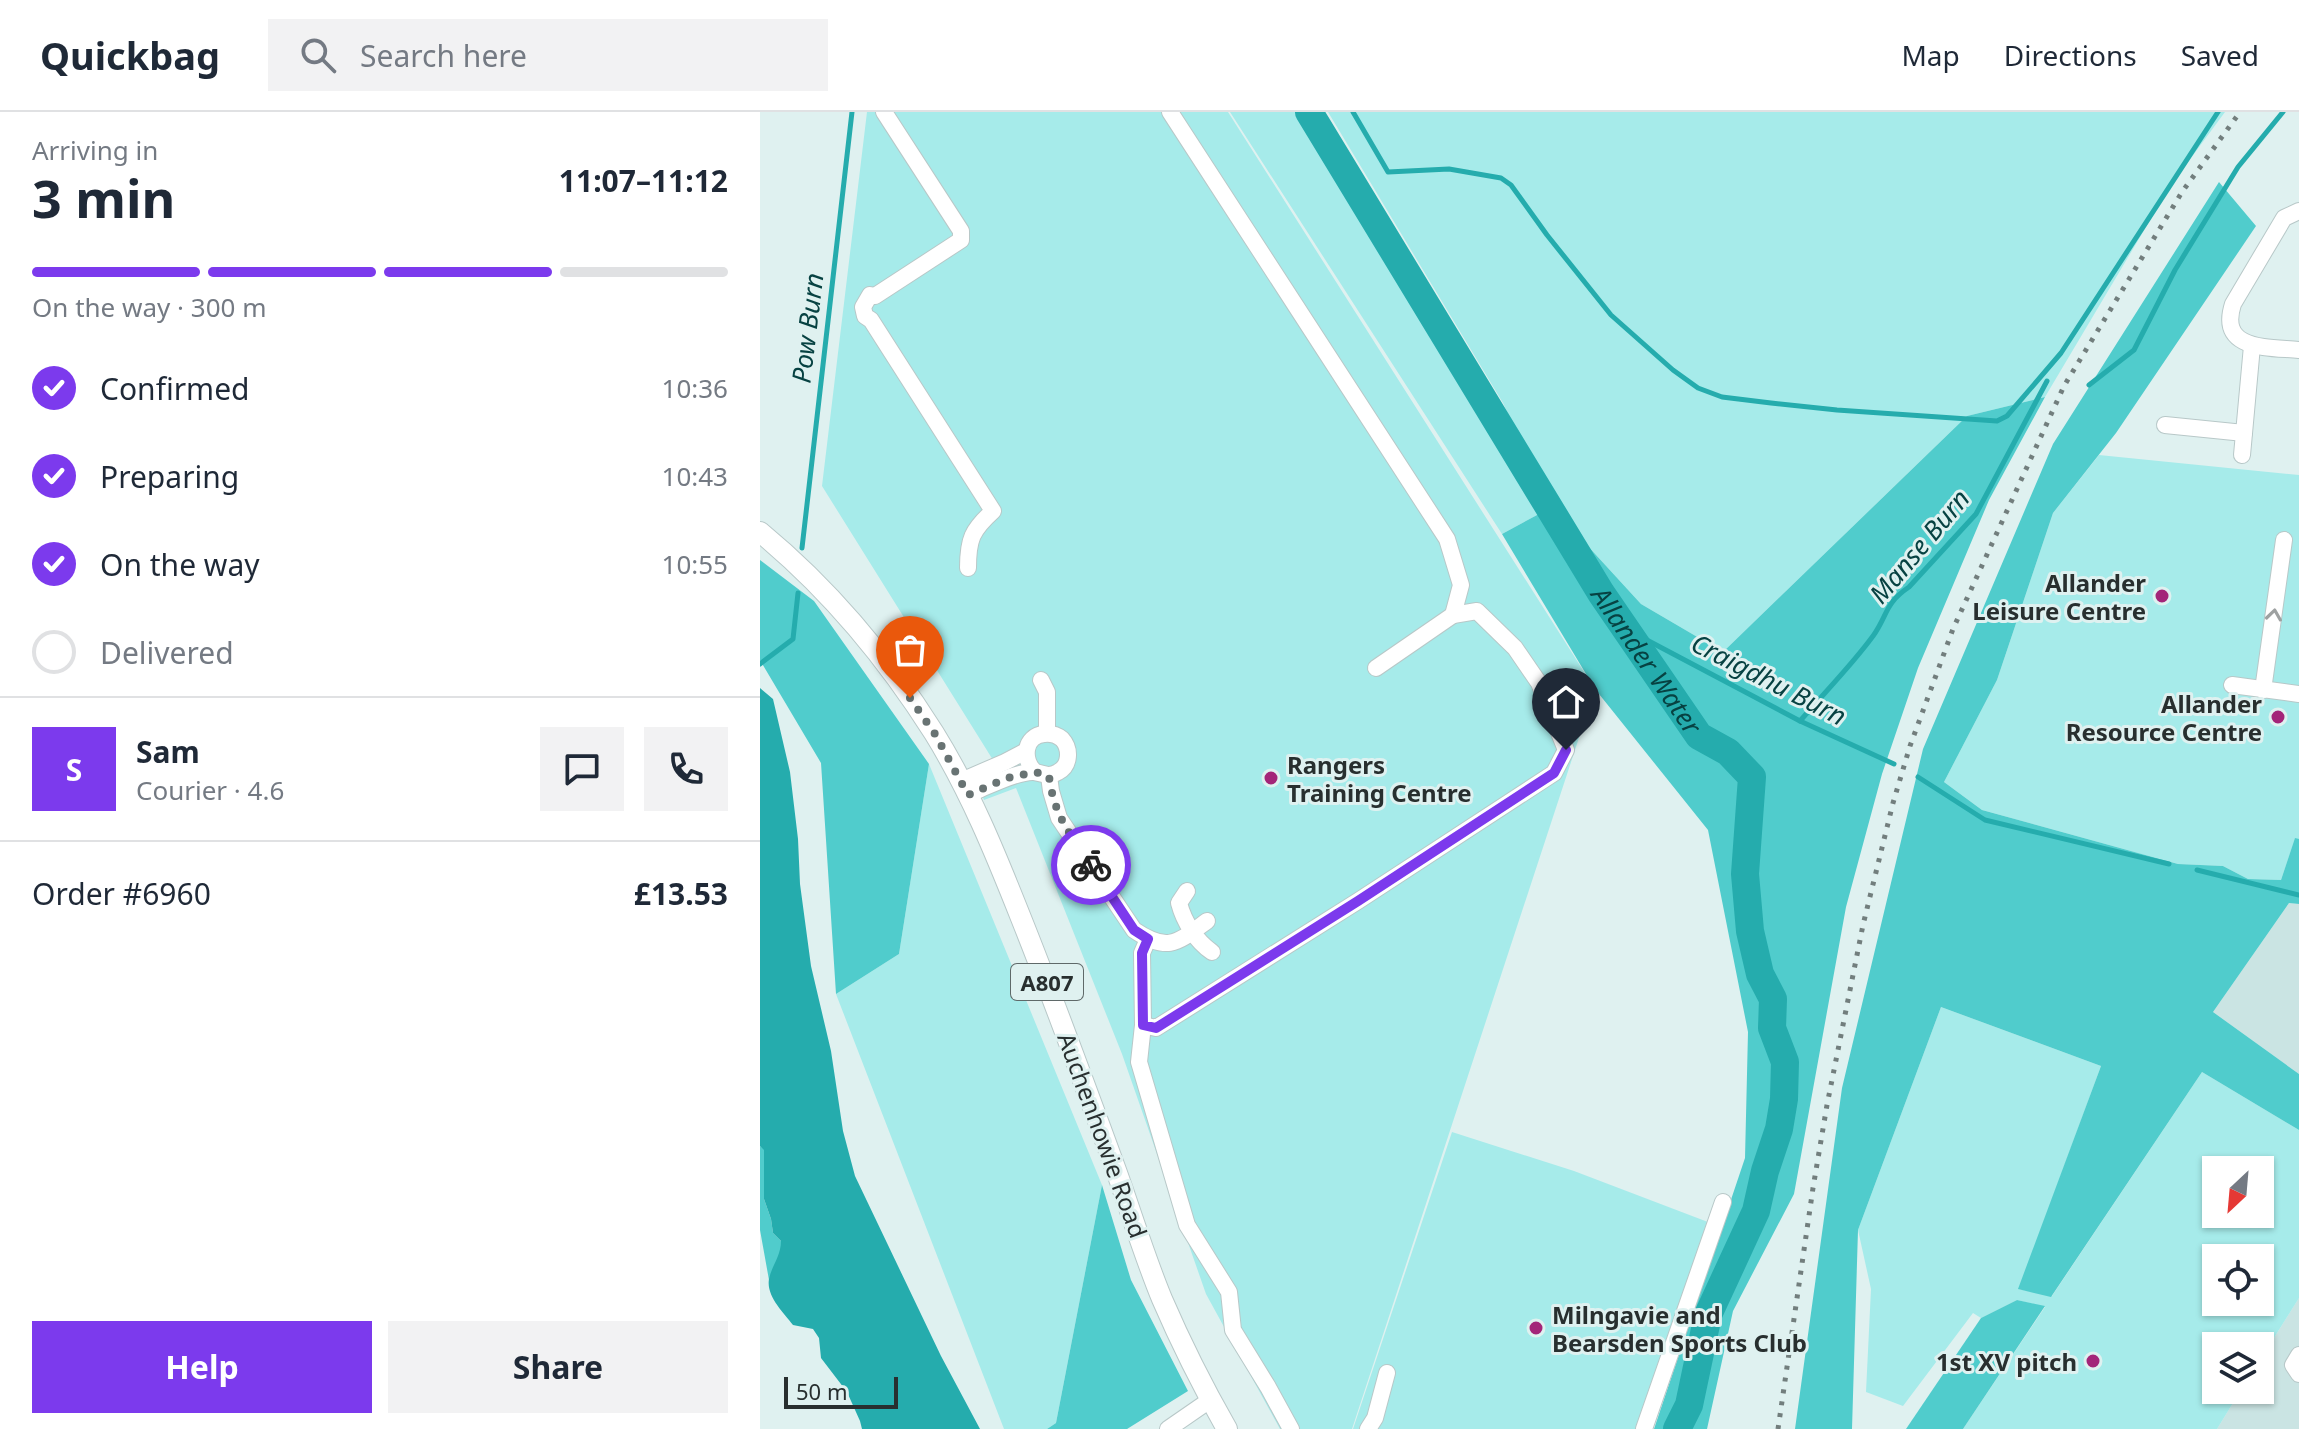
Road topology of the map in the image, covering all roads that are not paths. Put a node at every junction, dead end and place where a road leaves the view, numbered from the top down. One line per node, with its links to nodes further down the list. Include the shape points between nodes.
1 (884, 112): 11 (street, via 961,231 961,240 870,295 863,307 993,511 976,527 968,547)
2 (1170, 112): 12 (street, via 1447,539 1461,585)
3 (2299, 211): 4 (street, via 2284,218 2233,304 2231,326 2236,337)
4 (2252, 346): 5 (street); 7 (street)
5 (2299, 350)
6 (2165, 425): 7 (street)
7 (2244, 433): 8 (street)
8 (2242, 455)
9 (760, 532): 21 (main road, Auchenhowie Road / A807, via 860,630 935,734)
10 (2286, 540): 16 (street, one-way to 10)
11 (968, 568)
12 (1453, 615): 13 (street); 27 (street, via 1477,611 1515,648 1539,683 1566,750 1554,773 1156,1028)
13 (1376, 668)
14 (1041, 680): 18 (street, via 1047,692)
15 (2232, 685): 16 (street)
16 (2263, 690): 17 (street)
17 (2299, 694)
18 (1047, 733): 19 (street, via 1031,740); 20 (street, via 1062,739 1068,754 1063,768)
19 (1026, 751): 20 (street, via 1027,763); 21 (street)
20 (1042, 774): 21 (street); 25 (street, via 1059,818 1134,930)
21 (965, 788): 32 (main road, Auchenhowie Road / A807, via 1053,998 1162,1298)
22 (1187, 891): 24 (street, via 1179,903)
23 (1207, 921): 24 (street)
24 (1193, 932): 25 (street, via 1178,942); 26 (street)
25 (1148, 939): 27 (street, via 1142,953)
26 (1212, 952)
27 (1143, 1025): 35 (street, via 1139,1062 1187,1225 1229,1292 1233,1330)
28 (1723, 1202): 37 (street)
29 (2299, 1355): 31 (street, via 2293,1365)
30 (1387, 1373): 36 (street)
31 (2299, 1374)
32 (1210, 1400): 33 (street); 34 (main road, Auchenhowie Road / A807)
33 (1168, 1429)
34 (1227, 1429)
35 (1291, 1429)
36 (1368, 1429)
37 (1644, 1429)

